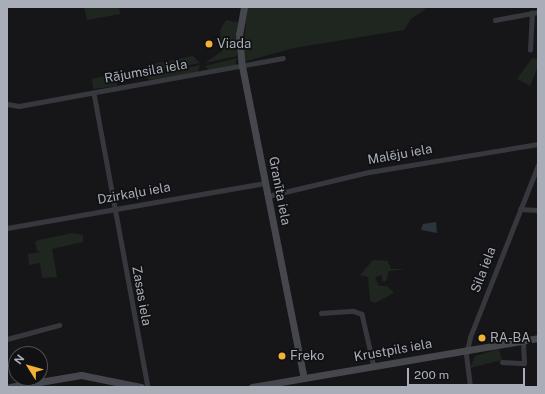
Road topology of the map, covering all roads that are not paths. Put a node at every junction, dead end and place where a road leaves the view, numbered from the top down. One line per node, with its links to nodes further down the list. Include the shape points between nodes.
1 (244, 7): 7 (main road, Granīta iela, via 239,34)
2 (538, 12): 3 (street)
3 (532, 13): 4 (street); 5 (street)
4 (495, 20)
5 (530, 50)
6 (283, 58): 7 (street, Rājumsila iela)
7 (242, 66): 8 (street, Rājumsila iela); 12 (main road, Granīta iela)
8 (94, 93): 9 (street, Rājumsila iela, via 12,106); 14 (street, Zasas iela)
9 (7, 104)
10 (538, 144): 13 (street, Malēju iela, via 375,170)
11 (538, 164): 15 (street, Sila iela)
12 (265, 183): 13 (main road, Granīta iela); 14 (street, Dzirkaļu iela)
13 (268, 196): 26 (main road, Granīta iela)
14 (114, 208): 17 (street, Dzirkaļu iela); 29 (street, Zasas iela)
15 (520, 209): 16 (street); 23 (street, Sila iela)
16 (538, 210)
17 (7, 228)
18 (321, 313): 25 (street, via 362,314)
19 (59, 325): 21 (street)
20 (538, 338): 22 (main road, Krustpils iela)
21 (7, 339)
22 (523, 341): 23 (main road, Krustpils iela); 24 (street, via 524,363)
23 (467, 350): 25 (main road, Krustpils iela); 31 (street, Sila iela)
24 (502, 362)
25 (374, 367): 26 (main road, Krustpils iela)
26 (304, 378): 30 (main road, Krustpils iela)
27 (10, 387): 28 (main road, via 81,375)
28 (141, 387)
29 (148, 387)
30 (252, 387)
31 (470, 387)

